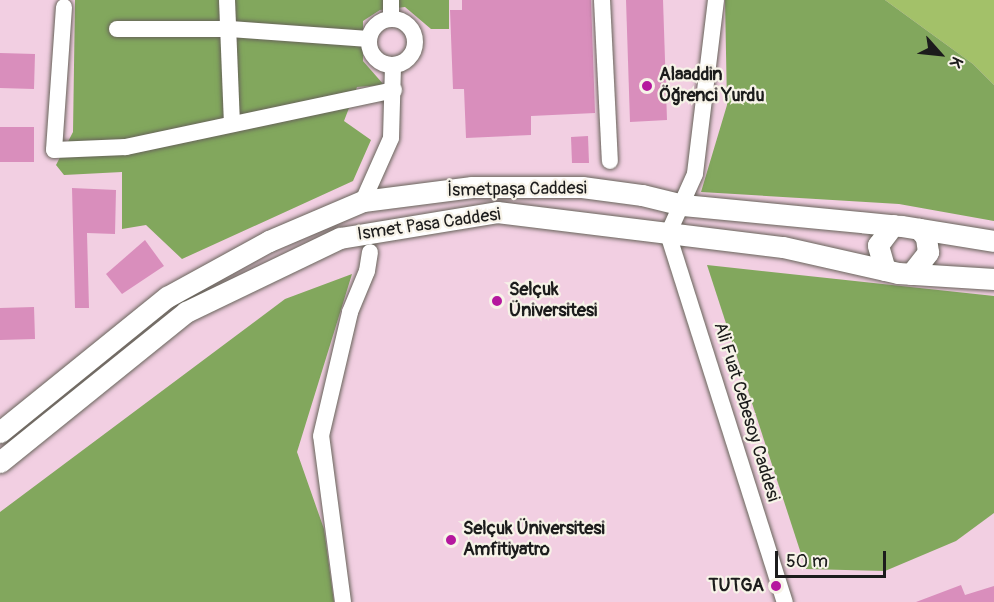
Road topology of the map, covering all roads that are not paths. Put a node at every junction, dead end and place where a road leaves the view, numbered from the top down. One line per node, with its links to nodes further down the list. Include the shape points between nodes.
1 (227, 0): 8 (street)
2 (391, 0): 6 (street)
3 (602, 0): 13 (street)
4 (716, 0): 15 (street, via 697,163)
5 (64, 7): 12 (street, via 54,150 126,147)
6 (391, 18): 9 (street, via 377,23); 10 (street, via 411,27 415,42 409,58)
7 (117, 29): 8 (street)
8 (230, 29): 9 (street); 12 (street)
9 (369, 39): 10 (street, via 376,58)
10 (393, 65): 11 (street)
11 (394, 90): 12 (street); 14 (street, via 391,138)
12 (232, 124)
13 (610, 161)
14 (363, 201): 15 (main road, İsmetpaşa Caddesi, via 472,187 582,187); 24 (main road, İsmetpaşa Caddesi, via 269,241 167,297)
15 (683, 205): 16 (main road, İsmetpaşa Caddesi); 18 (street)
16 (893, 225): 17 (main road, İsmetpaşa Caddesi); 21 (main road, via 878,245)
17 (919, 229): 19 (main road, İsmetpaşa Caddesi); 22 (main road, via 926,237 928,252)
18 (668, 234): 21 (main road, Ismet Pasa Caddesi, via 783,247); 25 (main road, Ismet Pasa Caddesi, via 497,212 340,238 186,312); 27 (street, Ali Fuat Cebesoy Caddesi)
19 (994, 241)
20 (370, 252): 26 (street, via 367,271 350,312 321,436)
21 (885, 270): 22 (main road, Ismet Pasa Caddesi)
22 (911, 274): 23 (main road, Ismet Pasa Caddesi)
23 (994, 279)
24 (0, 432)
25 (0, 462)
26 (343, 602)
27 (786, 602)

